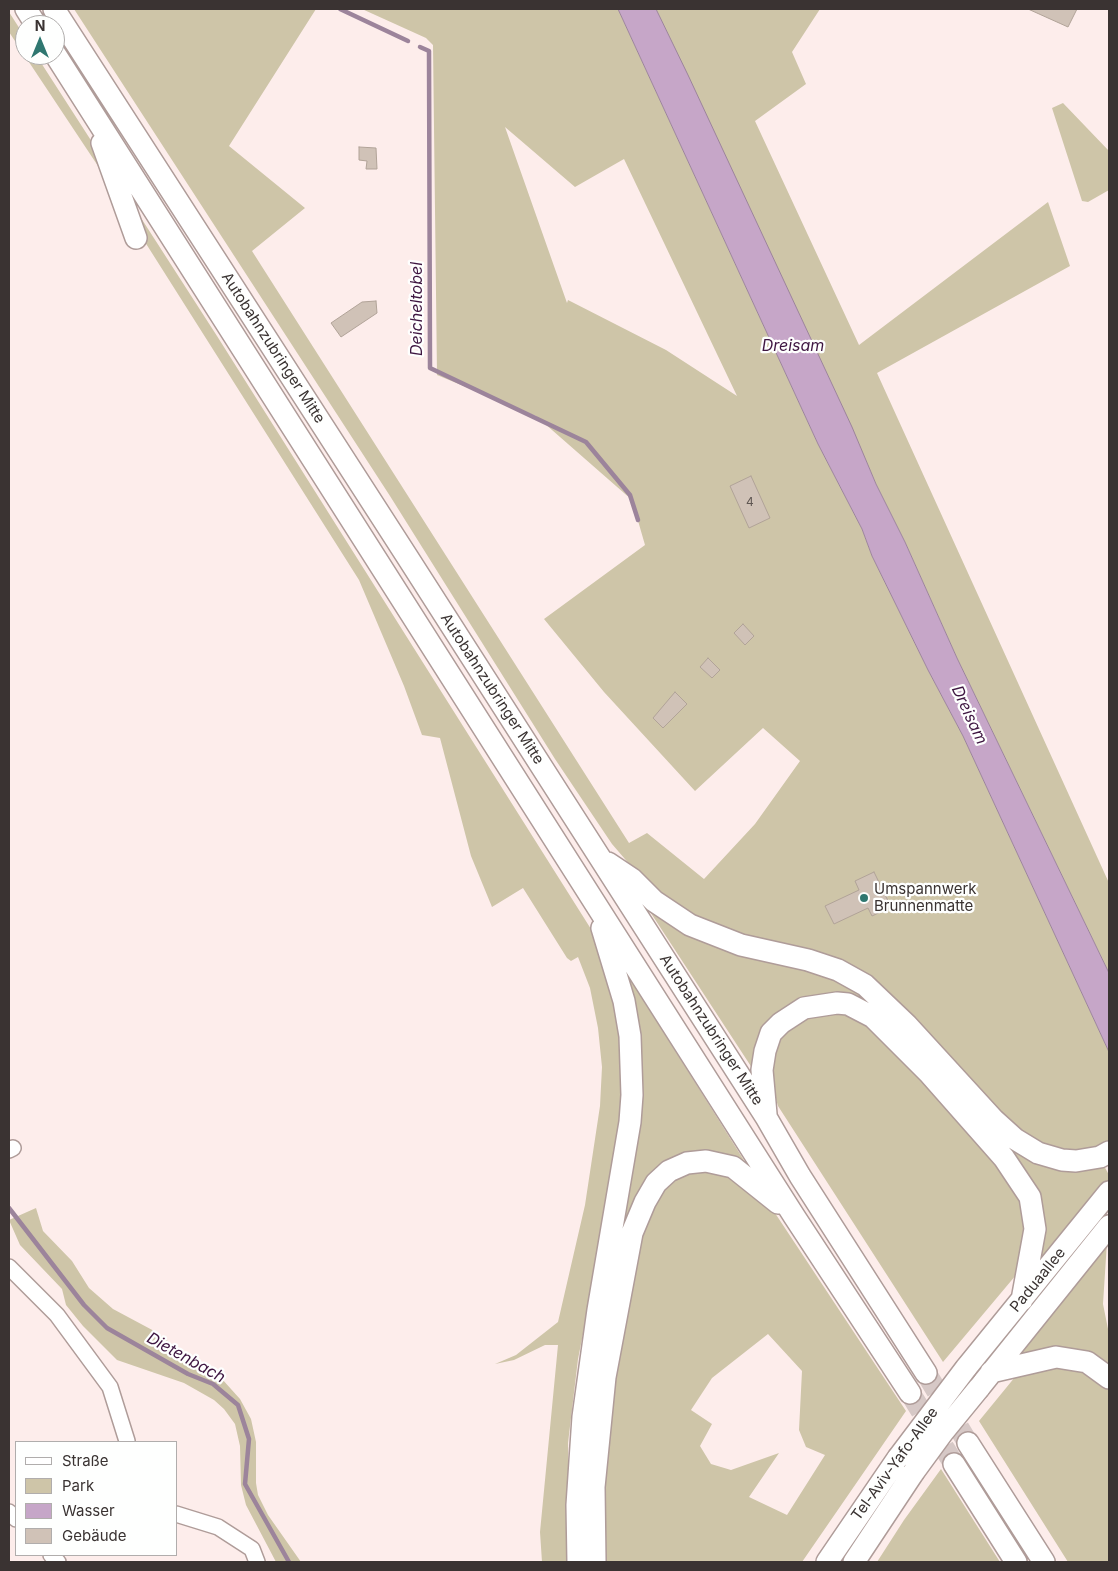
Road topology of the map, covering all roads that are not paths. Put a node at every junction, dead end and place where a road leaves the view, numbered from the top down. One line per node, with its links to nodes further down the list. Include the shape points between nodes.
1 (54, 9): 5 (highway, Autobahnzubringer Mitte)
2 (62, 65): 3 (highway, Autobahnzubringer Mitte)
3 (90, 107): 4 (highway); 6 (highway, Autobahnzubringer Mitte)
4 (136, 238)
5 (600, 858): 7 (highway, Autobahnzubringer Mitte); 8 (highway, via 690,925 741,945 838,970 865,985 1015,1139 1062,1160 1100,1157)
6 (592, 900): 10 (highway, Autobahnzubringer Mitte); 24 (highway, via 624,1001 632,1074 630,1122 583,1418 577,1505)
7 (766, 1117): 13 (highway, via 762,1070 765,1051 771,1033 781,1023 804,1008 837,1003 848,1004 873,1016 929,1073 1004,1158 1030,1197 1035,1228); 15 (highway, Autobahnzubringer Mitte, via 800,1176)
8 (1109, 1152)
9 (1109, 1192): 13 (highway, Paduaallee)
10 (794, 1216): 18 (highway, Autobahnzubringer Mitte); 25 (highway, via 748,1177 719,1162 687,1163 669,1171 656,1183 632,1233 612,1331 594,1487)
11 (1109, 1226): 17 (highway, Paduaallee)
12 (9, 1267): 19 (street, via 57,1315 110,1387)
13 (1022, 1300): 14 (highway, Paduaallee)
14 (966, 1368): 26 (highway, Tel-Aviv-Yafo-Allee, bridge, via 898,1458)
15 (926, 1372)
16 (1109, 1378): 17 (highway, via 1087,1362 1056,1356)
17 (985, 1380): 27 (highway, Tel-Aviv-Yafo-Allee, bridge, via 943,1432)
18 (910, 1393)
19 (127, 1441)
20 (968, 1443): 29 (highway)
21 (954, 1464): 28 (highway)
22 (178, 1515): 23 (street, via 218,1527 252,1549)
23 (257, 1562)
24 (578, 1562)
25 (594, 1562)
26 (827, 1562)
27 (854, 1562)
28 (1016, 1562)
29 (1044, 1562)

